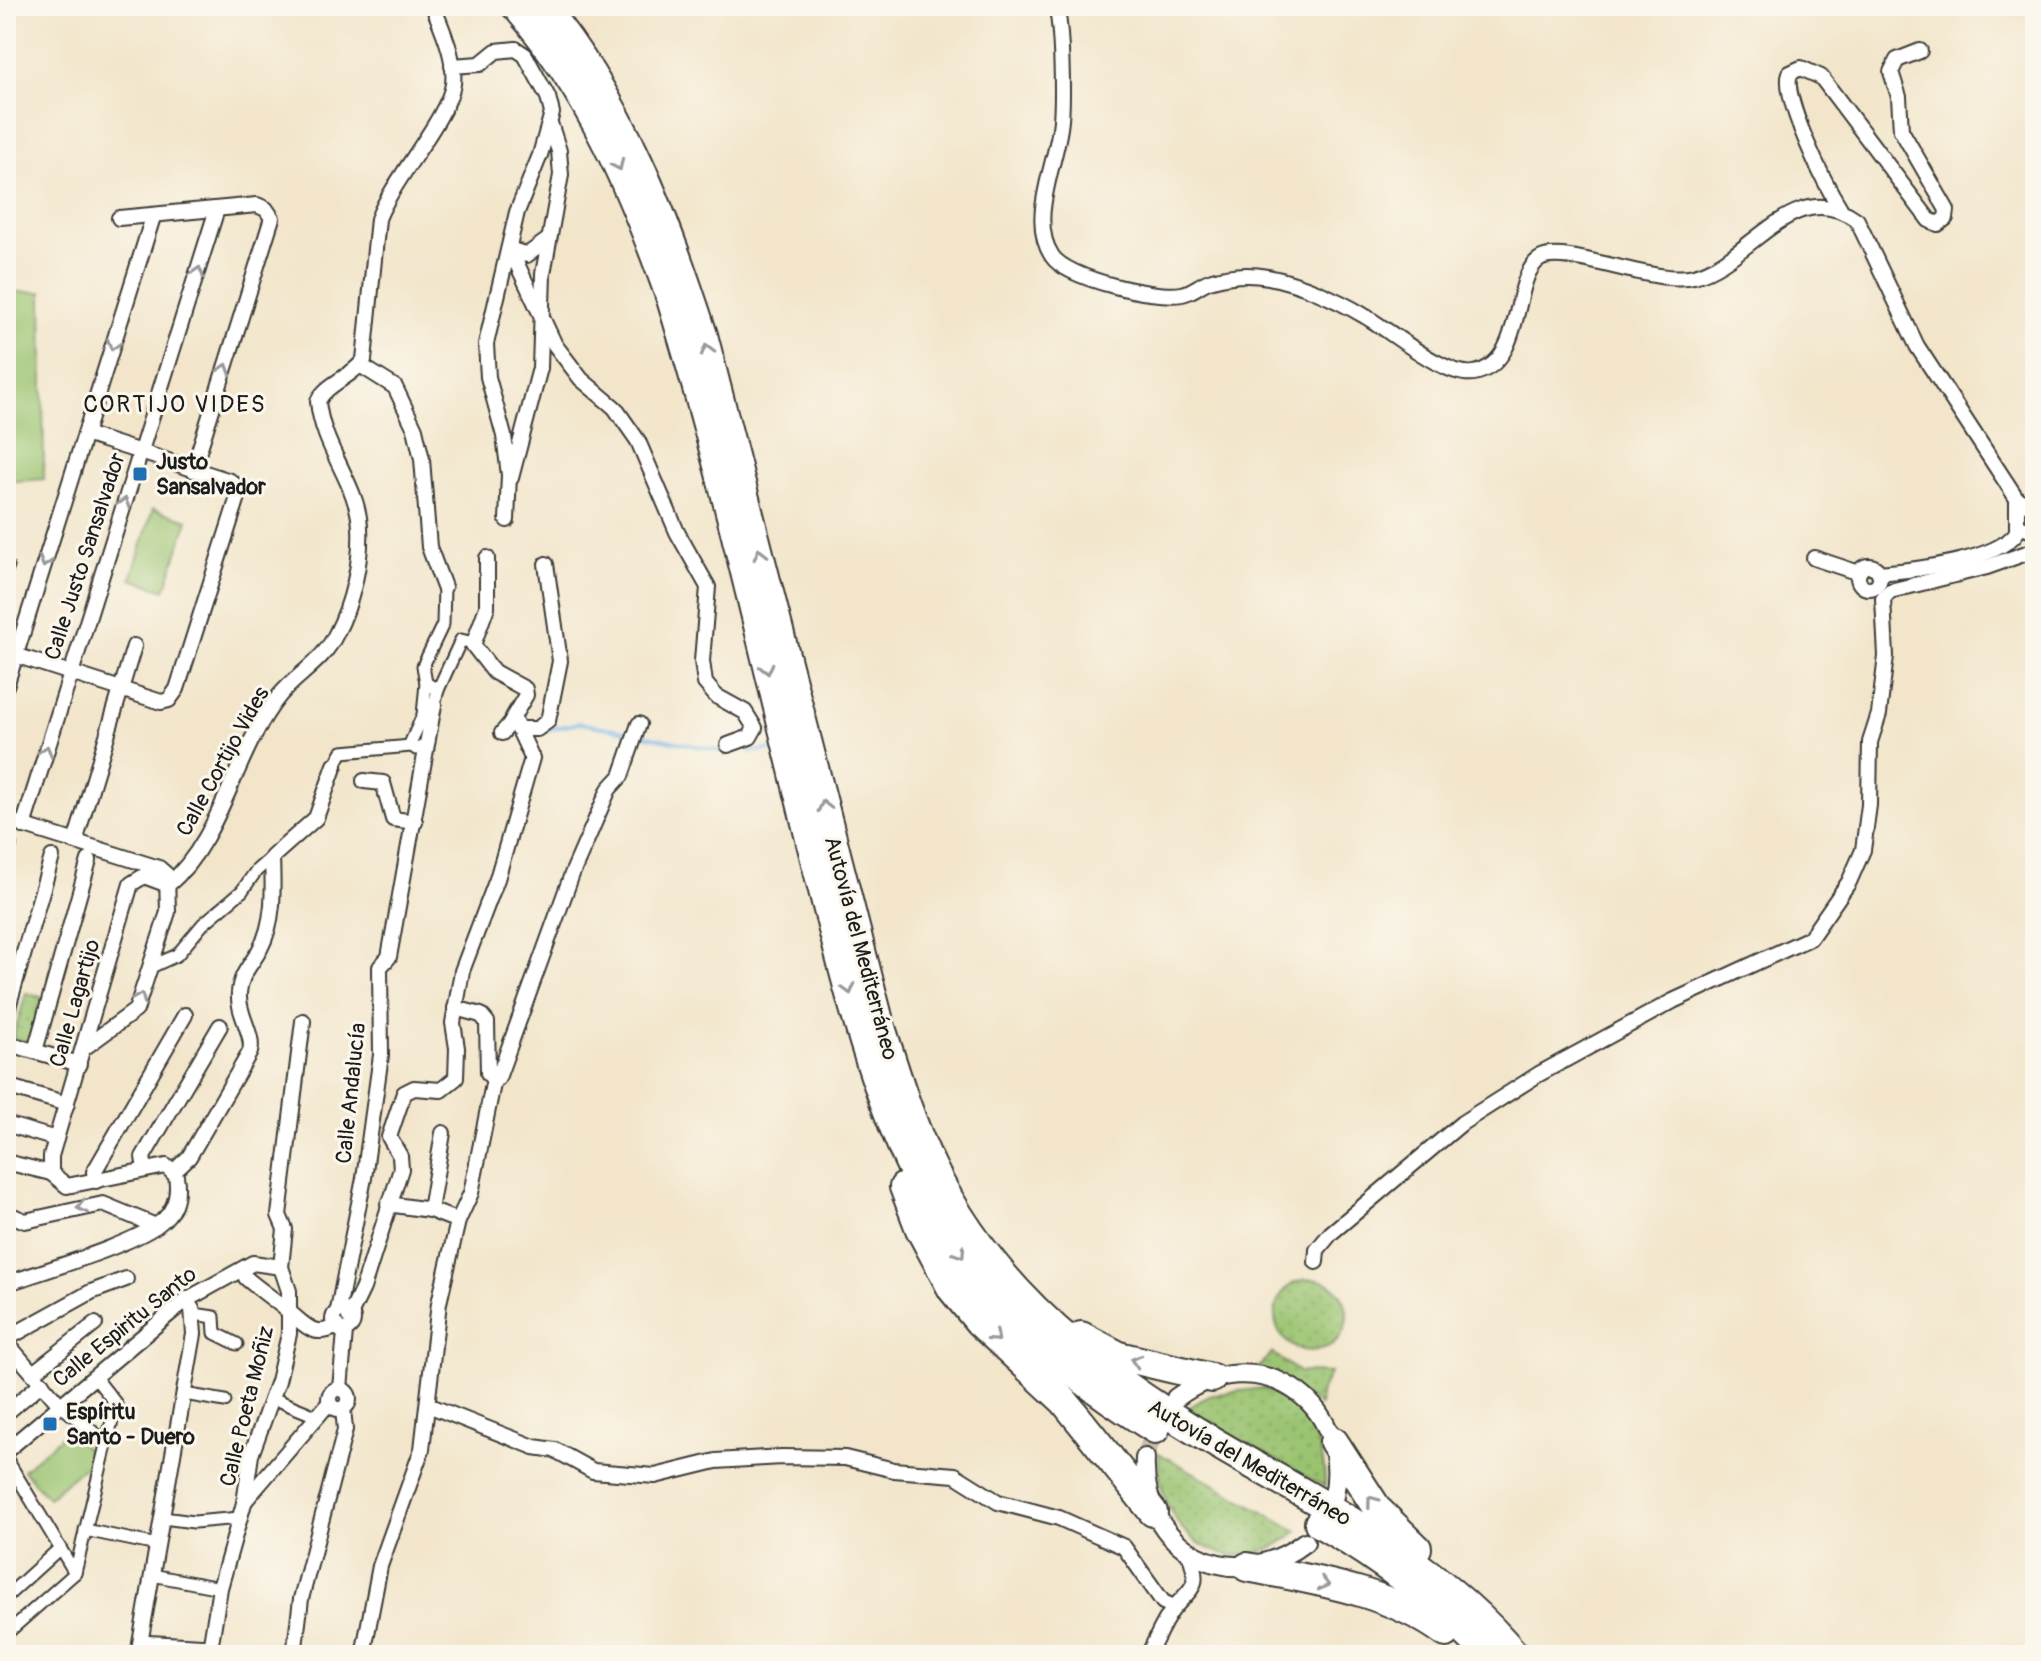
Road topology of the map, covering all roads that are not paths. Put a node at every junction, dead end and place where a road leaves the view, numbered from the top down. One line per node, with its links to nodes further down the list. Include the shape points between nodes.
1 (433, 6): 6 (street)
2 (516, 6): 16 (highway, Autovía del Mediterráneo, one-way to 16, via 584,99 634,199)
3 (542, 6): 16 (highway, Autovía del Mediterráneo, one-way to 3, via 703,335 647,180 605,96)
4 (1056, 6): 8 (street, via 1061,121 1042,225 1046,241 1067,270 1138,291 1181,294 1238,274 1270,277 1362,314 1447,368 1473,373 1496,362 1520,311 1527,274 1539,259 1558,255 1671,279 1693,276 1715,269 1784,217 1818,207)
5 (1920, 51): 8 (street, via 1897,60 1891,72 1901,130 1947,210 1938,224 1929,220 1821,77 1801,68 1790,73 1789,92)
6 (452, 66): 7 (street, via 480,64 504,48 521,51 548,97); 15 (street, via 453,84 445,104 378,219 368,345)
7 (551, 125): 12 (street, via 561,175); 13 (street, via 517,212)
8 (1840, 208): 21 (street, via 1857,220 1917,346)
9 (217, 209): 10 (street); 18 (street, Calle Justo Sansalvador, one-way to 9); 19 (street, one-way to 9, via 272,224 262,206)
10 (153, 217): 11 (street); 17 (street, one-way to 17)
11 (119, 218)
12 (549, 239): 13 (street, via 527,255); 14 (street)
13 (510, 249): 14 (street); 20 (street, via 486,344)
14 (541, 309): 20 (street, via 540,368); 48 (street, via 566,361 626,421 684,547 704,576 705,683 716,696 745,712 755,728 750,737)
15 (360, 365): 32 (street, via 395,387 415,429 429,547); 59 (street, Calle Cortijo Vides, via 318,401 326,440 356,505 360,527 347,607 319,662 272,707 204,842)
16 (717, 428): 60 (highway, Autovía del Mediterráneo)
17 (85, 434): 18 (street); 37 (street, one-way to 37)
18 (140, 453): 19 (street); 38 (street, Calle Justo Sansalvador, one-way to 18)
19 (193, 470): 41 (street, via 230,481 238,497 175,694 165,702)
20 (508, 485): 23 (street)
21 (2017, 499): 22 (street); 24 (street)
22 (2035, 508)
23 (507, 520)
24 (2017, 525): 25 (street); 31 (street, via 2011,541 2001,547)
25 (2035, 532)
26 (2035, 550): 34 (street, via 1890,591)
27 (487, 558): 35 (street, via 487,607)
28 (1814, 558): 30 (street)
29 (546, 564): 44 (street, via 559,674 548,721 537,729)
30 (1859, 573): 31 (street, via 1867,566); 33 (street, via 1861,584)
31 (1879, 573): 33 (street, via 1878,584)
32 (444, 587): 39 (street, via 443,624 423,666)
33 (1871, 587): 34 (street)
34 (1881, 610): 89 (street, via 1886,656 1870,742 1863,850 1849,882 1810,938 1673,1001 1462,1123 1331,1233 1317,1250)
35 (473, 643): 42 (street, Calle Andalucía, via 461,640); 44 (street, via 494,672 525,689)
36 (134, 646): 41 (street)
37 (15, 655): 38 (street); 40 (street)
38 (70, 672): 41 (street); 54 (street, Calle Justo Sansalvador, one-way to 38)
39 (426, 683): 42 (street); 49 (street, via 423,715)
40 (6, 686)
41 (121, 689): 55 (street)
42 (438, 690): 43 (street, Calle Andalucía)
43 (434, 705): 47 (street, Calle Andalucía)
44 (517, 724): 46 (street); 62 (street, via 531,752 530,763 497,879 462,971)
45 (639, 724): 71 (street, via 621,776 609,789 572,874 501,1075)
46 (502, 733)
47 (429, 742): 49 (street, via 416,749); 53 (street, Calle Andalucía)
48 (728, 745)
49 (411, 746): 50 (street, via 342,752)
50 (335, 765): 57 (street, via 316,818)
51 (364, 781): 53 (street, via 383,783 393,819)
52 (6, 820): 54 (street)
53 (415, 822): 97 (street, Calle Andalucía, via 389,957 380,967 381,1055)
54 (23, 826): 55 (street)
55 (75, 842): 59 (street, via 162,870)
56 (52, 857): 63 (street)
57 (272, 857): 61 (street, via 177,955); 81 (street, via 271,914 239,992 242,1021 252,1040 250,1052 189,1157)
58 (89, 860): 69 (street)
59 (168, 885): 61 (street, via 168,912); 68 (street, Calle Lagartijo, via 144,876 131,884)
60 (840, 911): 73 (highway, Autovía del Mediterráneo, one-way to 73, via 858,1024); 80 (highway, Autovía del Mediterráneo)
61 (151, 967): 68 (street, one-way to 61, via 136,1010)
62 (455, 1008): 71 (street, via 481,1015 487,1022 488,1073); 84 (street, via 456,1078 441,1090 414,1088 400,1097 389,1137 401,1169)
63 (6, 1014)
64 (185, 1015): 83 (street, via 94,1172)
65 (303, 1021): 90 (street, Calle Poeta Moñiz, via 279,1215 285,1229)
66 (220, 1026): 79 (street, via 143,1157)
67 (6, 1043): 69 (street)
68 (84, 1048): 70 (street, Calle Lagartijo)
69 (35, 1051): 70 (street)
70 (79, 1064): 74 (street, Calle Lagartijo)
71 (494, 1079): 87 (street, via 471,1193)
72 (6, 1086): 74 (street)
73 (882, 1094): 120 (highway, one-way to 120, via 882,1120 894,1160 920,1229 952,1289 979,1322 1064,1401); 142 (highway, Autovía del Mediterráneo, one-way to 142, via 926,1198 970,1268 1024,1330 1118,1406 1403,1578)
74 (67, 1104): 77 (street, Calle Lagartijo)
75 (6, 1124): 77 (street)
76 (443, 1133): 85 (street)
77 (56, 1139): 82 (street, Calle Lagartijo)
78 (6, 1162): 82 (street)
79 (145, 1169): 81 (street, via 162,1166); 83 (street)
80 (932, 1169): 103 (highway, one-way to 80, via 1119,1356 1077,1334 1032,1294 952,1187); 134 (highway, Autovía del Mediterráneo, via 1004,1279 1066,1342 1140,1398 1397,1550)
81 (173, 1172): 88 (street, via 176,1201)
82 (51, 1173): 83 (street, via 67,1186)
83 (96, 1181)
84 (388, 1204): 85 (street); 97 (street, via 363,1288)
85 (430, 1210): 87 (street)
86 (6, 1213): 88 (street, one-way to 86, via 103,1204 25,1221)
87 (458, 1221): 109 (street, via 439,1303)
88 (156, 1226): 93 (street)
89 (1316, 1262)
90 (281, 1267): 91 (street, Calle Espiritu Santo, via 253,1263); 95 (street, Calle Poeta Moñiz)
91 (241, 1274): 94 (street, Calle Espiritu Santo); 95 (street)
92 (126, 1279): 99 (street, via 91,1292)
93 (6, 1284)
94 (186, 1300): 96 (street); 101 (street, Calle Espiritu Santo)
95 (289, 1311): 97 (street, via 311,1331); 105 (street, Calle Poeta Moñiz, via 289,1334)
96 (194, 1314): 100 (street, via 214,1317 215,1333); 104 (street)
97 (342, 1321): 110 (street, via 340,1389 349,1398)
98 (95, 1324): 102 (street)
99 (6, 1340): 102 (street)
100 (237, 1344)
101 (94, 1376): 108 (street, Calle Espiritu Santo); 114 (street, via 116,1404)
102 (37, 1378): 108 (street); 111 (street)
103 (1212, 1378): 106 (street); 113 (street, via 1253,1374 1280,1382 1313,1406)
104 (184, 1394): 107 (street); 121 (street)
105 (272, 1398): 112 (street); 119 (street, Calle Poeta Moñiz, via 260,1415)
106 (1176, 1398)
107 (225, 1401)
108 (60, 1405): 114 (street); 115 (street, Calle Espiritu Santo)
109 (428, 1405): 133 (street, via 534,1447 555,1450 593,1471 655,1476 716,1461 782,1457 845,1458 894,1470 955,1475 998,1502 1059,1518 1124,1547 1163,1602); 139 (street, via 410,1490 380,1566)
110 (336, 1406): 112 (street); 138 (street, via 345,1430 301,1599)
111 (6, 1413)
112 (316, 1416): 119 (street)
113 (1334, 1442): 118 (street); 134 (highway, one-way to 113, via 1473,1595 1378,1510)
114 (107, 1443): 123 (street)
115 (6, 1451)
116 (6, 1458): 126 (street)
117 (1145, 1458): 120 (street)
118 (1334, 1496)
119 (244, 1503): 122 (street, Calle Poeta Moñiz)
120 (1153, 1512): 127 (street, via 1168,1535)
121 (163, 1518): 122 (street); 125 (street)
122 (240, 1518): 131 (street, Calle Poeta Moñiz)
123 (85, 1530): 125 (street); 129 (street)
124 (1305, 1542): 128 (street, via 1282,1558)
125 (157, 1545): 130 (street)
126 (60, 1548): 129 (street); 132 (street)
127 (1189, 1552): 128 (street, via 1215,1563); 133 (street, via 1193,1589)
128 (1247, 1567): 141 (highway, one-way to 141, via 1386,1600 1425,1617)
129 (75, 1573): 135 (street)
130 (152, 1575): 131 (street); 136 (street)
131 (220, 1588): 137 (street, Calle Poeta Moñiz)
132 (6, 1597)
133 (1174, 1607): 140 (street)
134 (1483, 1616): 143 (highway, Autovía del Mediterráneo)
135 (6, 1634)
136 (139, 1648): 137 (street)
137 (209, 1650)
138 (294, 1655)
139 (363, 1655)
140 (1148, 1655)
141 (1474, 1655)
142 (1488, 1655)
143 (1515, 1655)

